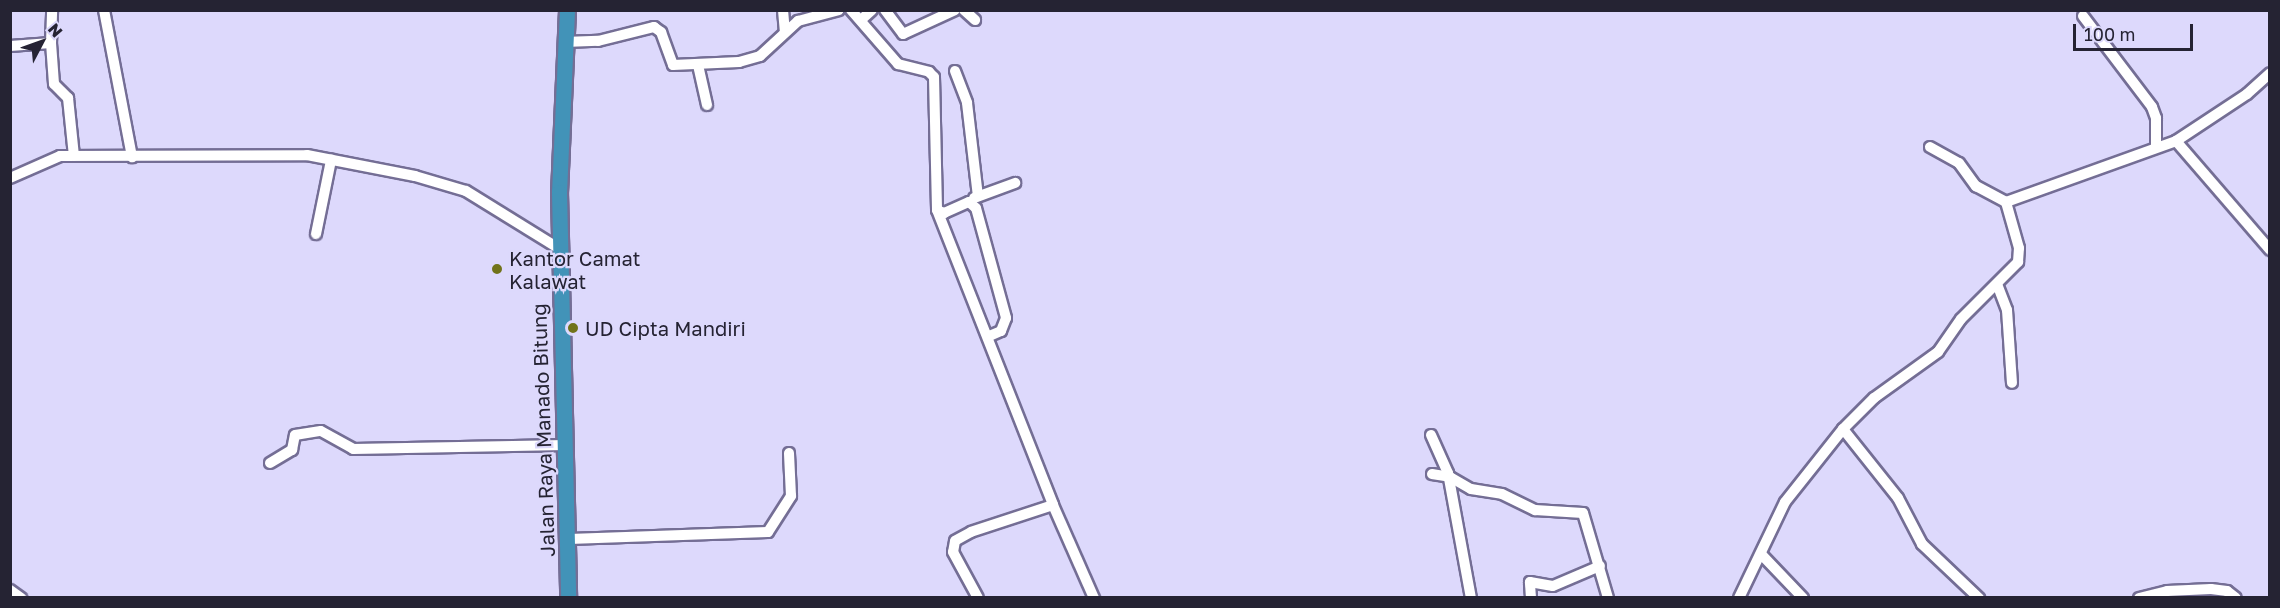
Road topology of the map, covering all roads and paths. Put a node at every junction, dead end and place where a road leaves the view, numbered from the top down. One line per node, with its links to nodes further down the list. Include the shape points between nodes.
1 (52, 10): 16 (street)
2 (104, 10): 26 (street)
3 (567, 10): 15 (highway, Jalan Raya Manado Bitung)
4 (783, 10): 14 (street)
5 (839, 10): 14 (street, via 798,21)
6 (851, 10): 12 (street)
7 (872, 10): 12 (street)
8 (885, 10): 9 (street, via 903,34)
9 (955, 10)
10 (964, 10): 13 (street)
11 (2083, 16): 23 (street, via 2152,107)
12 (862, 19): 33 (street, via 898,64 934,77)
13 (975, 20)
14 (785, 32): 18 (street, via 753,60)
15 (564, 42): 18 (street, via 598,41 654,27 661,32 671,64); 35 (highway, Jalan Raya Manado Bitung)
16 (51, 43): 17 (street); 25 (street, via 54,84 68,98)
17 (10, 46)
18 (698, 65): 21 (street)
19 (955, 71): 30 (street, via 967,103)
20 (2270, 74): 22 (street)
21 (707, 105)
22 (2176, 141): 23 (street); 36 (street)
23 (2156, 146): 31 (street)
24 (1930, 147): 31 (street, via 1959,163 1976,186)
25 (74, 156): 26 (street); 28 (street, via 46,160)
26 (132, 157): 27 (street, via 280,154)
27 (331, 160): 34 (street); 35 (street, via 466,191)
28 (10, 178)
29 (1014, 183): 30 (street)
30 (978, 196): 32 (street)
31 (2006, 202): 37 (street, via 2019,248 2018,262)
32 (966, 203): 33 (street, via 944,213); 38 (street, via 976,208 1006,318 1001,331)
33 (937, 210): 38 (street)
34 (316, 234)
35 (560, 249): 42 (highway, Jalan Raya Manado Bitung)
36 (2270, 250)
37 (1997, 284): 39 (street, via 2007,310); 40 (street, via 1961,318 1938,352 1874,398)
38 (989, 336): 47 (street)
39 (2012, 383)
40 (1843, 429): 49 (street, via 1785,502); 61 (street, via 1898,498 1922,544)
41 (1431, 435): 46 (street)
42 (566, 445): 44 (street, via 353,448 339,444 321,431 295,435 292,450); 48 (highway, Jalan Raya Manado Bitung)
43 (789, 453): 48 (street, via 791,496 768,532)
44 (270, 463)
45 (1432, 474): 46 (street)
46 (1449, 476): 50 (street, via 1468,488 1502,494 1535,510 1582,513); 57 (street)
47 (1053, 505): 55 (street, via 971,532 955,542 953,552); 56 (street)
48 (569, 539): 54 (highway, Jalan Raya Manado Bitung)
49 (1761, 554): 52 (street); 60 (street)
50 (1600, 566): 58 (street, via 1553,586 1530,582); 59 (street)
51 (10, 590): 53 (street)
52 (1743, 595)
53 (21, 597)
54 (568, 597)
55 (978, 597)
56 (1094, 597)
57 (1471, 597)
58 (1531, 597)
59 (1608, 597)
60 (1803, 597)
61 (1979, 597)
62 (2139, 597): 63 (street, via 2211,589 2224,590)
63 (2236, 597)

